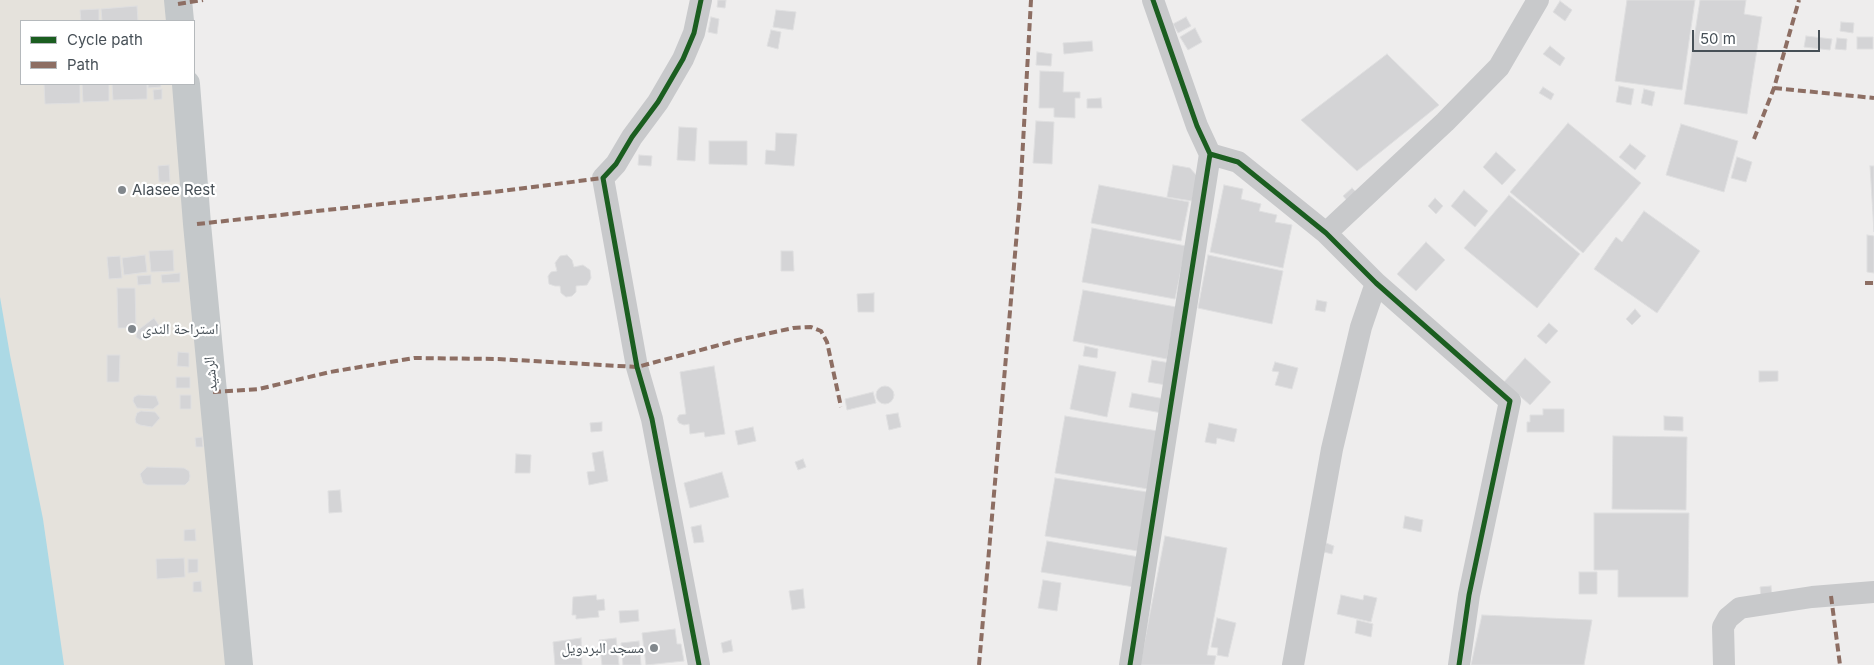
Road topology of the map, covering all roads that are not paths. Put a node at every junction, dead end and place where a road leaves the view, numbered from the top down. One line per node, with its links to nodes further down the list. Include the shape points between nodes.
1 (178, 0): 5 (main road)
2 (701, 0): 12 (street, via 694,33 683,59 658,102 603,178 637,366 652,419)
3 (1153, 0): 7 (street)
4 (1538, 0): 8 (street, via 1499,67 1445,122)
5 (180, 20)
6 (186, 85): 11 (main road, الرشيد)
7 (1210, 154): 8 (street, via 1238,162); 13 (street)
8 (1326, 232): 9 (street)
9 (1376, 283): 14 (street, via 1360,327 1332,449); 15 (street, via 1510,402 1469,595)
10 (1874, 592): 16 (street, via 1740,608 1723,626)
11 (239, 665)
12 (699, 665)
13 (1130, 665)
14 (1293, 665)
15 (1459, 665)
16 (1724, 665)

